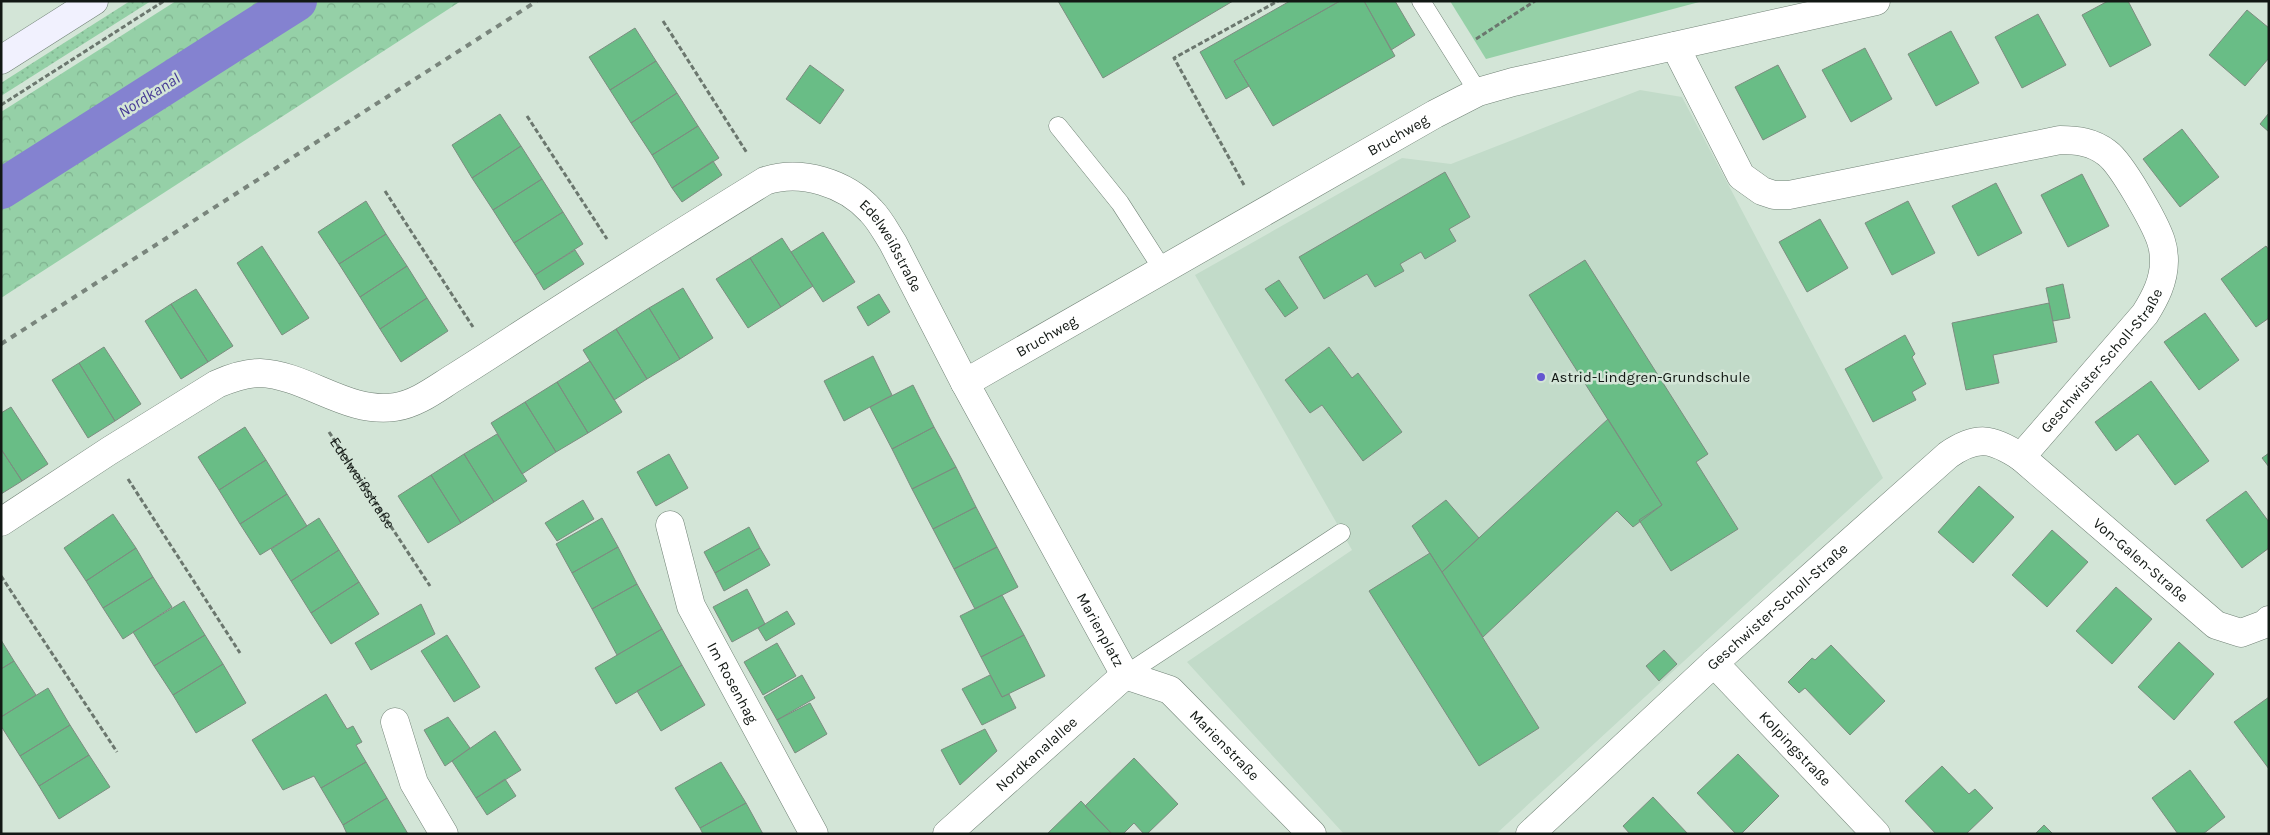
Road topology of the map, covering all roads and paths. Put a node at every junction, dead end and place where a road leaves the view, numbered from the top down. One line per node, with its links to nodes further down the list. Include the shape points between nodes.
1 (94, 1): 10 (main road)
2 (164, 1): 12 (path)
3 (1278, 1): 17 (path, via 1174,58)
4 (1421, 1): 9 (lane)
5 (1535, 1): 9 (path)
6 (1876, 1): 8 (street, Bruchweg)
7 (663, 21): 15 (path)
8 (1675, 46): 11 (street, Bruchweg); 24 (street, Geschwister-Scholl-Straße, via 1741,176 1762,191 1774,195 1798,193 2060,140 2093,145 2108,153 2122,168 2162,242 2162,281 2145,314)
9 (1452, 52): 11 (lane)
10 (1, 60)
11 (1478, 92): 17 (street, Bruchweg)
12 (1, 105)
13 (527, 116): 18 (path)
14 (1058, 126): 19 (lane, via 1120,202)
15 (765, 181): 18 (street, Edelweißstraße); 21 (street, Edelweißstraße, via 785,177 815,179 849,193 871,211 893,243)
16 (385, 191): 20 (path)
17 (1260, 214): 19 (street, Bruchweg)
18 (625, 267): 20 (street, Edelweißstraße)
19 (1163, 270): 21 (street, Bruchweg)
20 (490, 355): 23 (street, Edelweißstraße, via 410,403 394,407 357,404 296,381 261,373 246,374 217,384)
21 (965, 383): 33 (street, Marienplatz)
22 (328, 430): 29 (path, Edelweißstraße)
23 (109, 451): 25 (street, Edelweißstraße); 31 (path)
24 (2021, 457): 30 (street, Von-Galen-Straße, via 2216,625 2241,633); 32 (street, Geschwister-Scholl-Straße, via 1993,442 1981,440 1953,452)
25 (1, 522)
26 (670, 526): 37 (street, Im Rosenhag, via 691,606)
27 (1342, 533): 33 (lane, Marienplatz)
28 (1, 576): 35 (path)
29 (430, 586)
30 (2269, 620)
31 (240, 653)
32 (1714, 663): 40 (street, Geschwister-Scholl-Straße); 41 (street, Kolpingstraße)
33 (1125, 675): 38 (street, Nordkanalallee); 39 (street, Marienstraße, via 1170,690)
34 (395, 722): 36 (street, via 414,783)
35 (117, 752)
36 (444, 834)
37 (814, 834)
38 (948, 834)
39 (1312, 834)
40 (1530, 834)
41 (1876, 834)

